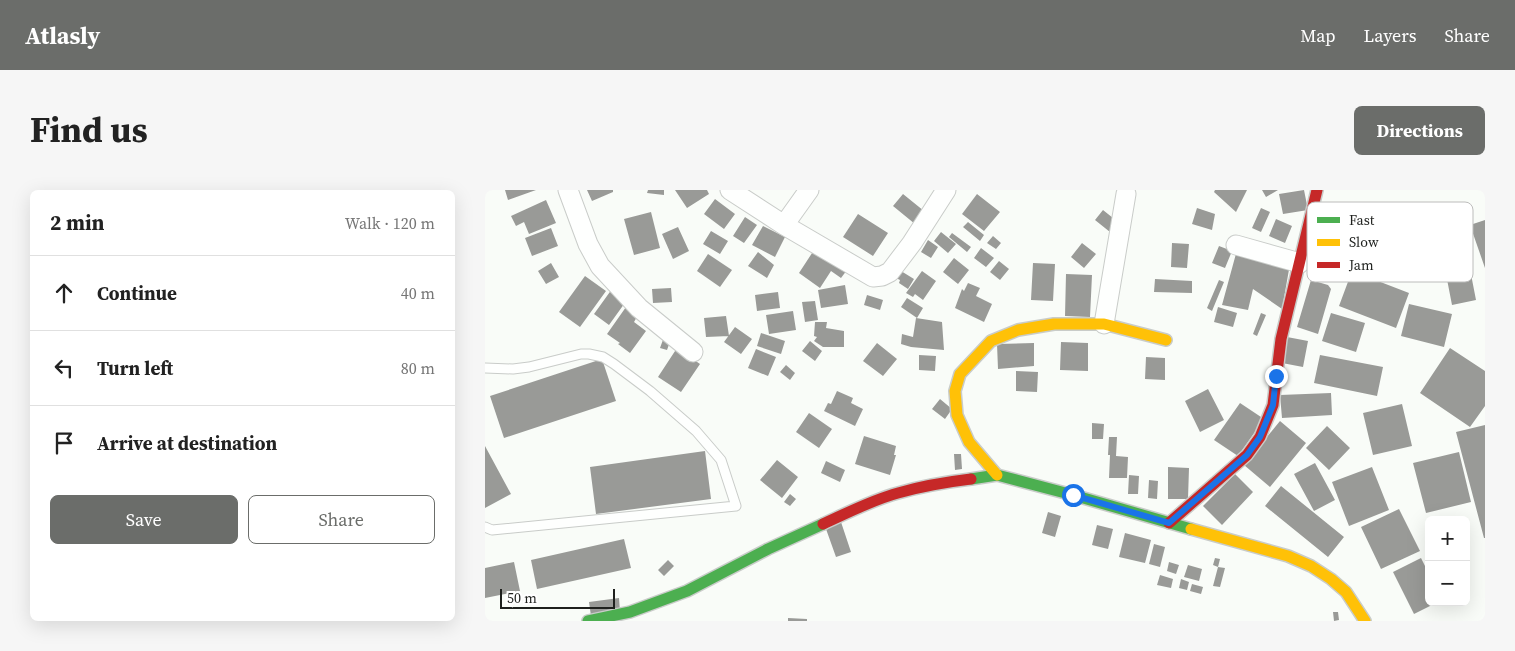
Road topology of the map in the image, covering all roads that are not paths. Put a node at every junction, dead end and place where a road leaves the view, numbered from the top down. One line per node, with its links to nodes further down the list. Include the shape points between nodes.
1 (568, 190): 12 (street, via 588,244 600,266 639,308)
2 (730, 190): 6 (street)
3 (809, 190): 6 (street)
4 (946, 190): 6 (street, via 891,272 882,276 873,277)
5 (1126, 194): 10 (street)
6 (784, 225)
7 (1307, 233): 9 (street)
8 (1236, 245): 9 (street)
9 (1300, 263): 15 (street, via 1281,339 1273,405 1260,437 1247,455)
10 (1104, 324): 11 (street); 14 (street, via 1054,324 1018,330 991,341 960,374 955,391 957,415 969,442)
11 (1166, 340)
12 (693, 352)
13 (485, 368): 16 (lane, via 529,367 581,354 603,357 650,391 696,431 721,460 736,506 492,530)
14 (997, 475): 15 (street); 17 (street, via 938,483 897,493 768,549 687,591 630,612)
15 (1169, 523): 18 (street, via 1288,556 1311,566 1346,592)
16 (485, 527)
17 (588, 621)
18 (1365, 621)

